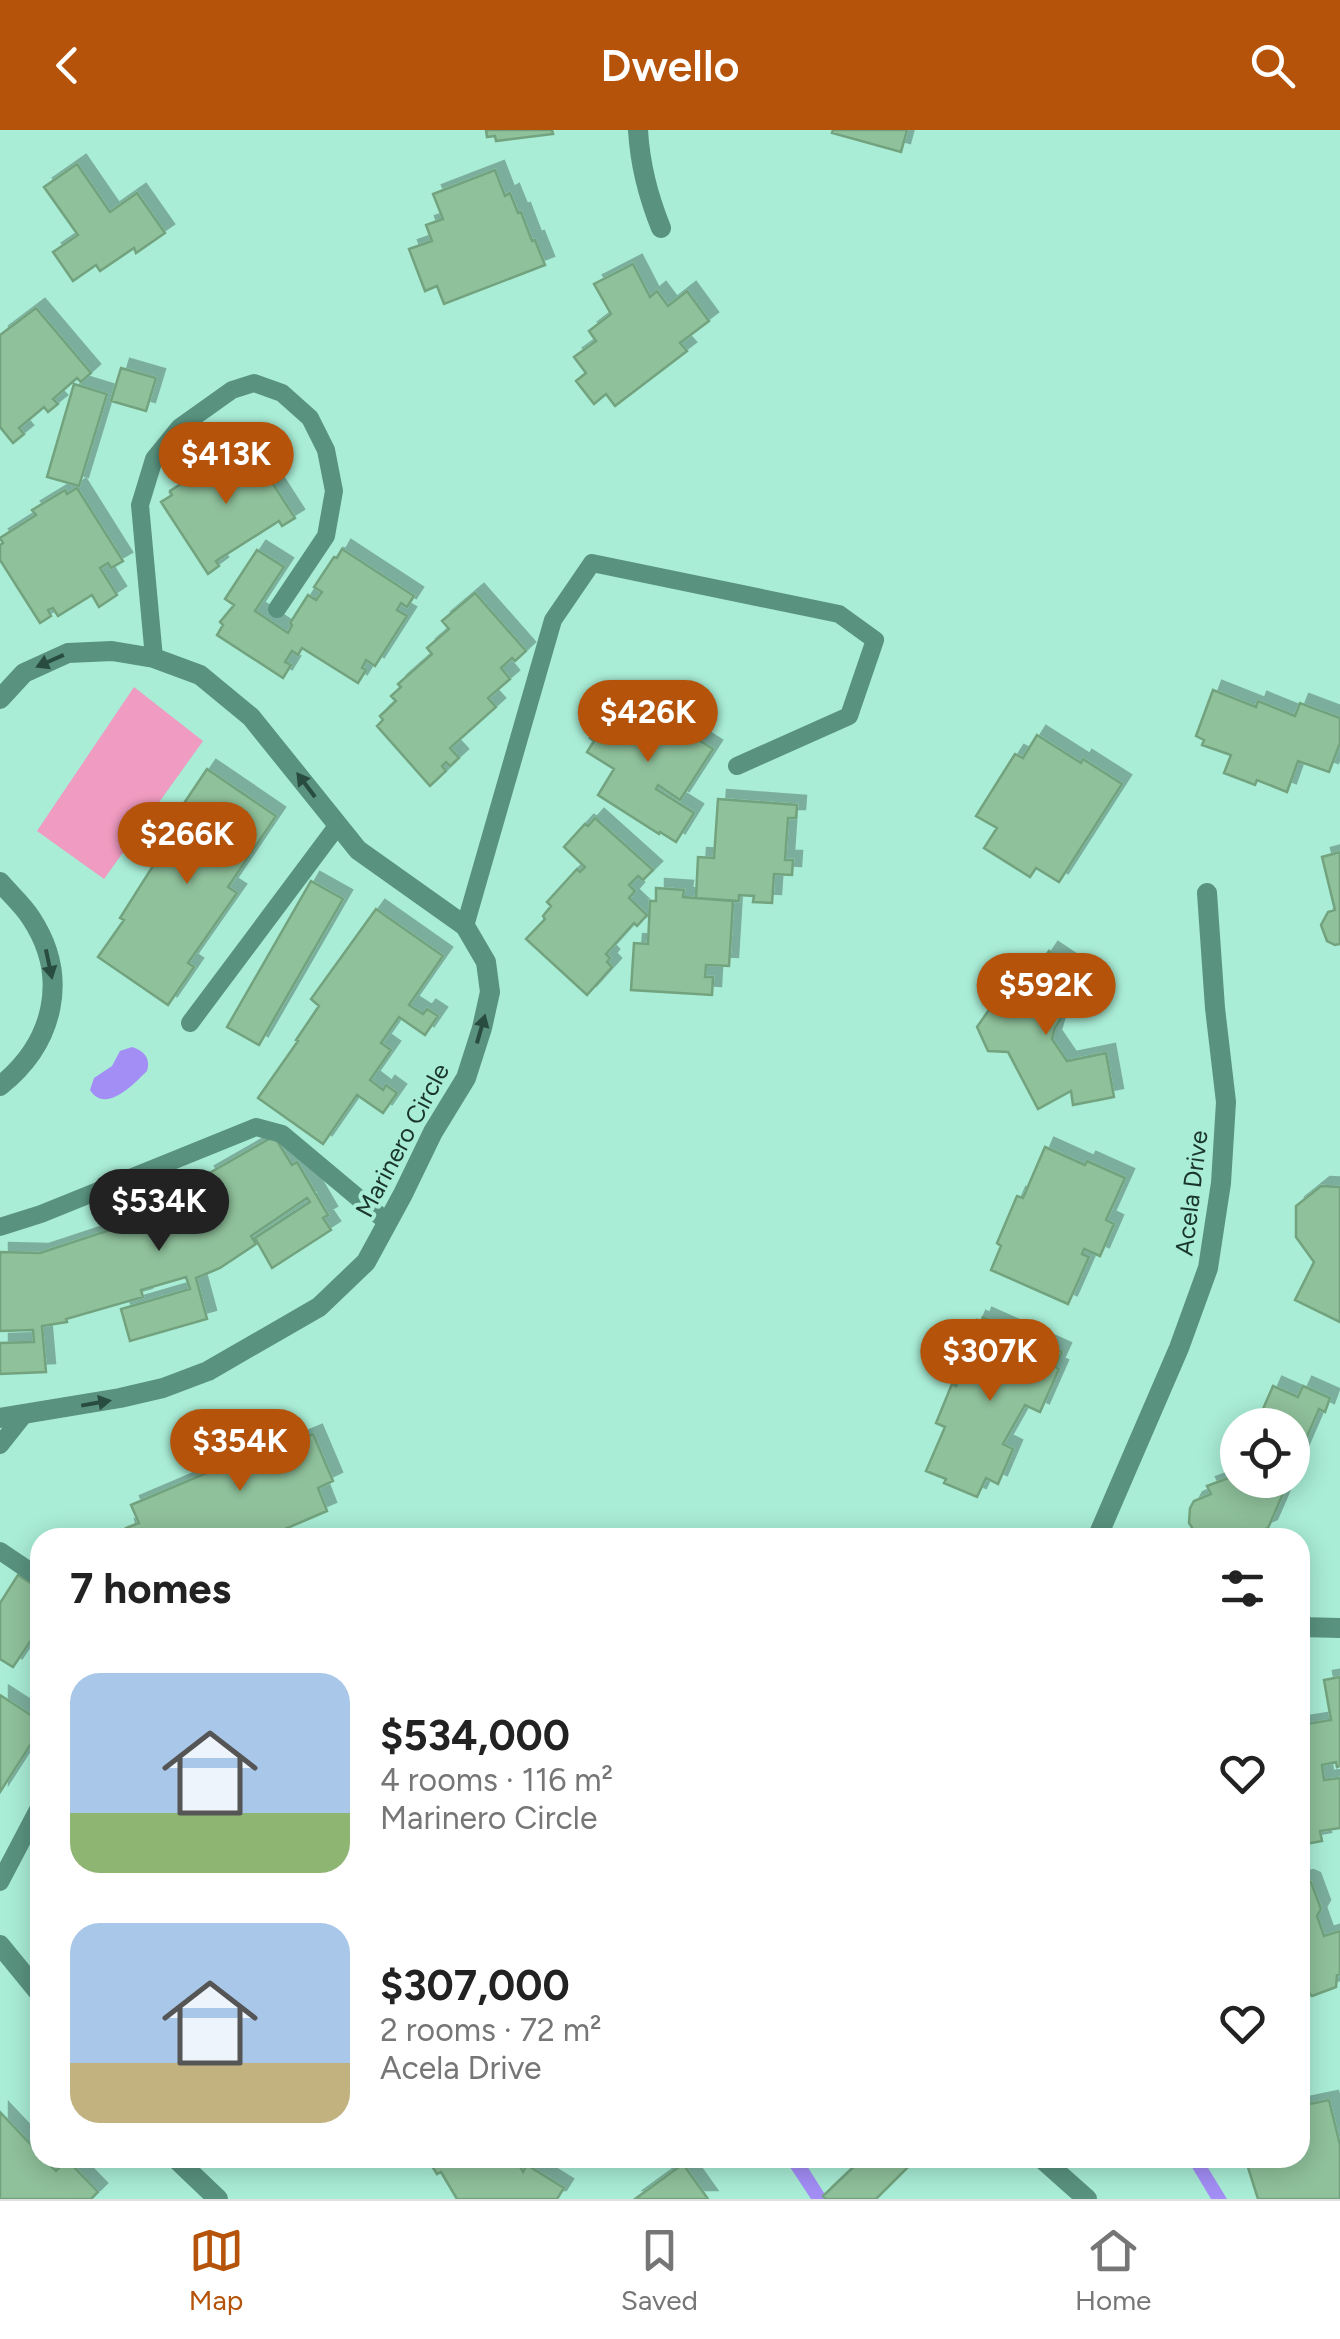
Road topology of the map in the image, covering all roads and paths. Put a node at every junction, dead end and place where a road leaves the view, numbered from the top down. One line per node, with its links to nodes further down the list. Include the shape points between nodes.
1 (638, 130): 2 (street, via 639,158)
2 (661, 228)
3 (277, 609): 4 (lane, via 326,536 334,491 326,450 310,418 282,393 254,383 232,390 180,427 154,459 140,505)
4 (154, 658): 5 (street, Marinero Circle, one-way to 5, via 112,651 68,654 24,673); 7 (street, Marinero Circle, one-way to 4, via 251,717 200,675)
5 (0, 699)
6 (737, 766): 10 (lane, via 849,716 874,640 839,614 592,563 552,620)
7 (338, 826): 10 (street, Marinero Circle, via 358,850); 11 (lane)
8 (0, 882): 12 (street, one-way to 12, via 31,918 47,950 54,987 34,1052)
9 (1207, 893): 18 (street, Acela Drive, via 1226,1102 1208,1268)
10 (465, 926): 13 (street, Marinero Circle, one-way to 10, via 466,1078 482,1028 490,992 486,962)
11 (190, 1023)
12 (0, 1086)
13 (387, 1222): 14 (lane, via 282,1134 256,1127); 15 (street, Marinero Circle, one-way to 13, via 163,1388 208,1371 318,1307 366,1262)
14 (0, 1227)
15 (22, 1416): 16 (street, Marinero Circle); 17 (lane)
16 (0, 1418)
17 (0, 1445)
18 (1101, 1528)
19 (0, 1551): 20 (lane)
20 (30, 1571)
21 (1310, 1627): 22 (street)
22 (1340, 1628)
23 (30, 1825): 24 (lane)
24 (0, 1882)
25 (0, 1945): 26 (street)
26 (30, 1982)
27 (185, 2168): 29 (street)
28 (1053, 2168): 30 (street)
29 (218, 2199)
30 (1086, 2199)

